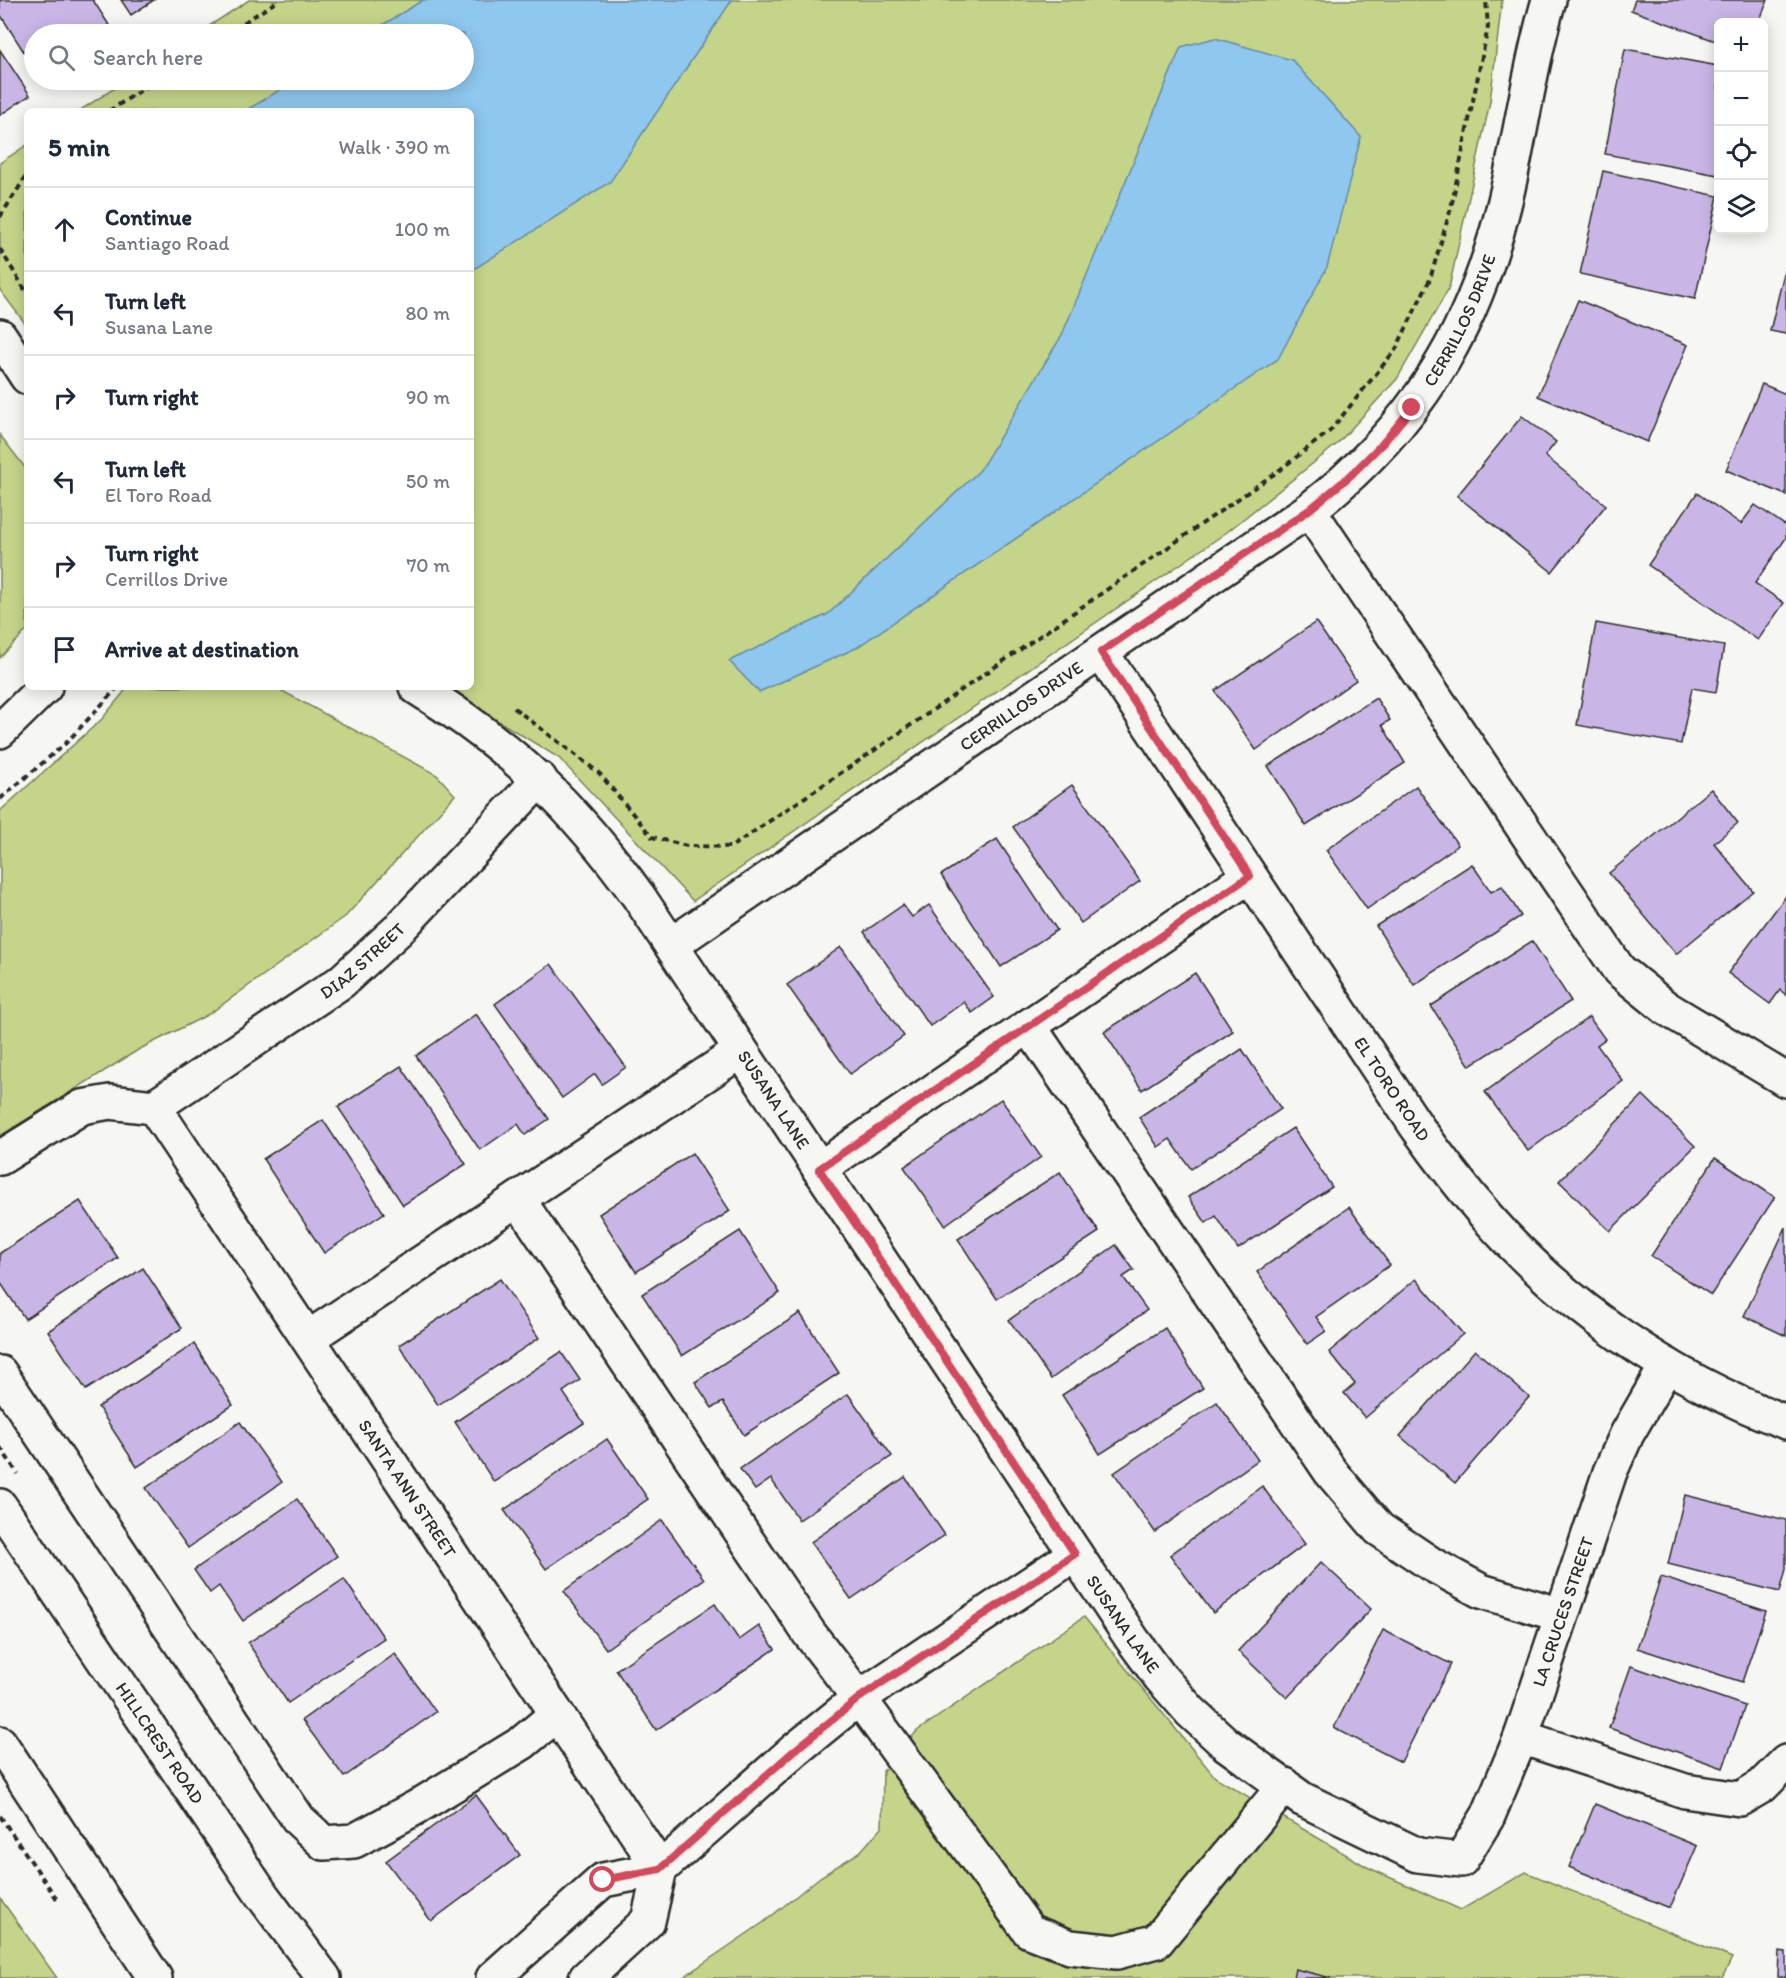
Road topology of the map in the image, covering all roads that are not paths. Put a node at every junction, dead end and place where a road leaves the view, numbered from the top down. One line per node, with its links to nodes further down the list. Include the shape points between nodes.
1 (1549, 0): 4 (street, CERRILLOS DRIVE, via 1494,247 1460,331 1425,390 1383,443)
2 (0, 336): 3 (street)
3 (24, 372)
4 (1309, 510): 5 (street, CERRILLOS DRIVE); 14 (street, via 1619,970 1666,1008)
5 (1101, 652): 10 (street, EL TORO ROAD); 11 (street, CERRILLOS DRIVE)
6 (42, 690): 8 (street)
7 (421, 690): 9 (street, SUSANA LANE, via 480,729)
8 (0, 731)
9 (540, 779): 11 (street, SUSANA LANE, via 609,855); 15 (street, DIAZ STREET, via 363,963 310,1004)
10 (1250, 876): 12 (street); 20 (street, EL TORO ROAD, via 1450,1174 1488,1218 1572,1299)
11 (671, 945): 13 (street, SUSANA LANE)
12 (1029, 1026): 17 (street); 25 (street, via 1330,1471 1380,1529 1431,1564 1481,1591)
13 (741, 1050): 17 (street, SUSANA LANE); 18 (street)
14 (1786, 1080)
15 (154, 1107): 16 (street, via 110,1102 82,1107); 19 (street, SANTA ANN STREET)
16 (0, 1158)
17 (819, 1169): 24 (street, SUSANA LANE)
18 (518, 1199): 19 (street); 26 (street, via 809,1633)
19 (308, 1338): 27 (street, SANTA ANN STREET)
20 (1667, 1365): 22 (street, EL TORO ROAD); 25 (street, LA CRUCES STREET, via 1610,1472)
21 (0, 1373): 27 (street, via 298,1820 324,1843 354,1841 417,1807 522,1743)
22 (1786, 1422)
23 (0, 1506): 35 (street, HILLCREST ROAD, via 262,1896)
24 (1075, 1554): 26 (street); 31 (street, SUSANA LANE, via 1160,1677 1191,1712 1226,1744)
25 (1561, 1615): 28 (street, LA CRUCES STREET)
26 (859, 1698): 31 (street, via 1029,1931 1070,1947 1117,1952 1157,1941); 33 (street)
27 (557, 1714): 33 (street, SANTA ANN STREET)
28 (1521, 1737): 30 (street, via 1685,1791 1740,1799 1762,1786); 32 (street, LA CRUCES STREET, via 1488,1816)
29 (0, 1743): 34 (street)
30 (1786, 1762)
31 (1285, 1785): 32 (street, SUSANA LANE, via 1302,1799 1418,1855)
32 (1461, 1860)
33 (660, 1869): 36 (street, via 603,1880); 37 (street, via 648,1921)
34 (154, 1978)
35 (324, 1978)
36 (493, 1978)
37 (586, 1978)

